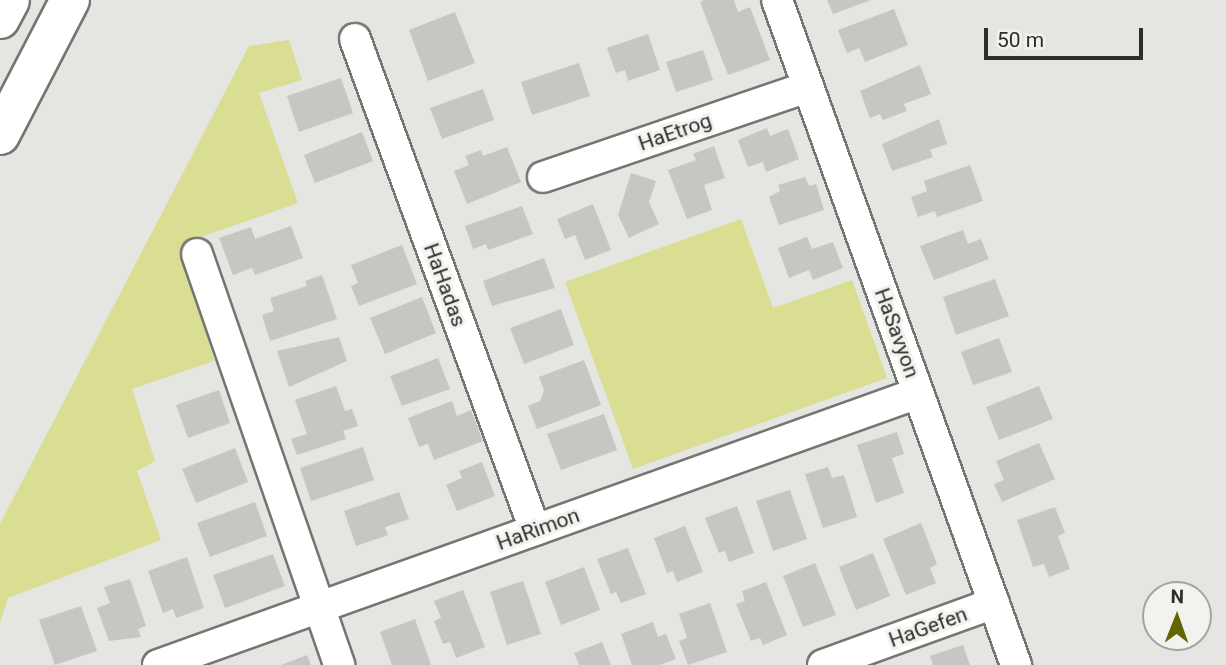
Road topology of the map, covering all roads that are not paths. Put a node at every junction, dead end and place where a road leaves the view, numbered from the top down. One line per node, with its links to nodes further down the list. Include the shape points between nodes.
1 (10, 0): 4 (highway)
2 (69, 0): 7 (highway)
3 (777, 0): 6 (street, HaSavyon)
4 (0, 19)
5 (355, 39): 11 (street, HaHadas)
6 (808, 87): 8 (street, HaEtrog); 10 (street, HaSavyon)
7 (0, 135)
8 (542, 177)
9 (197, 254): 13 (street)
10 (918, 393): 11 (street, HaRimon); 12 (street, HaSavyon)
11 (534, 530): 13 (street, HaRimon)
12 (994, 603): 16 (street, HaGefen); 17 (street, HaSavyon)
13 (319, 607): 14 (street, HaRimon); 15 (street)
14 (158, 665)
15 (339, 665)
16 (822, 665)
17 (1016, 665)

